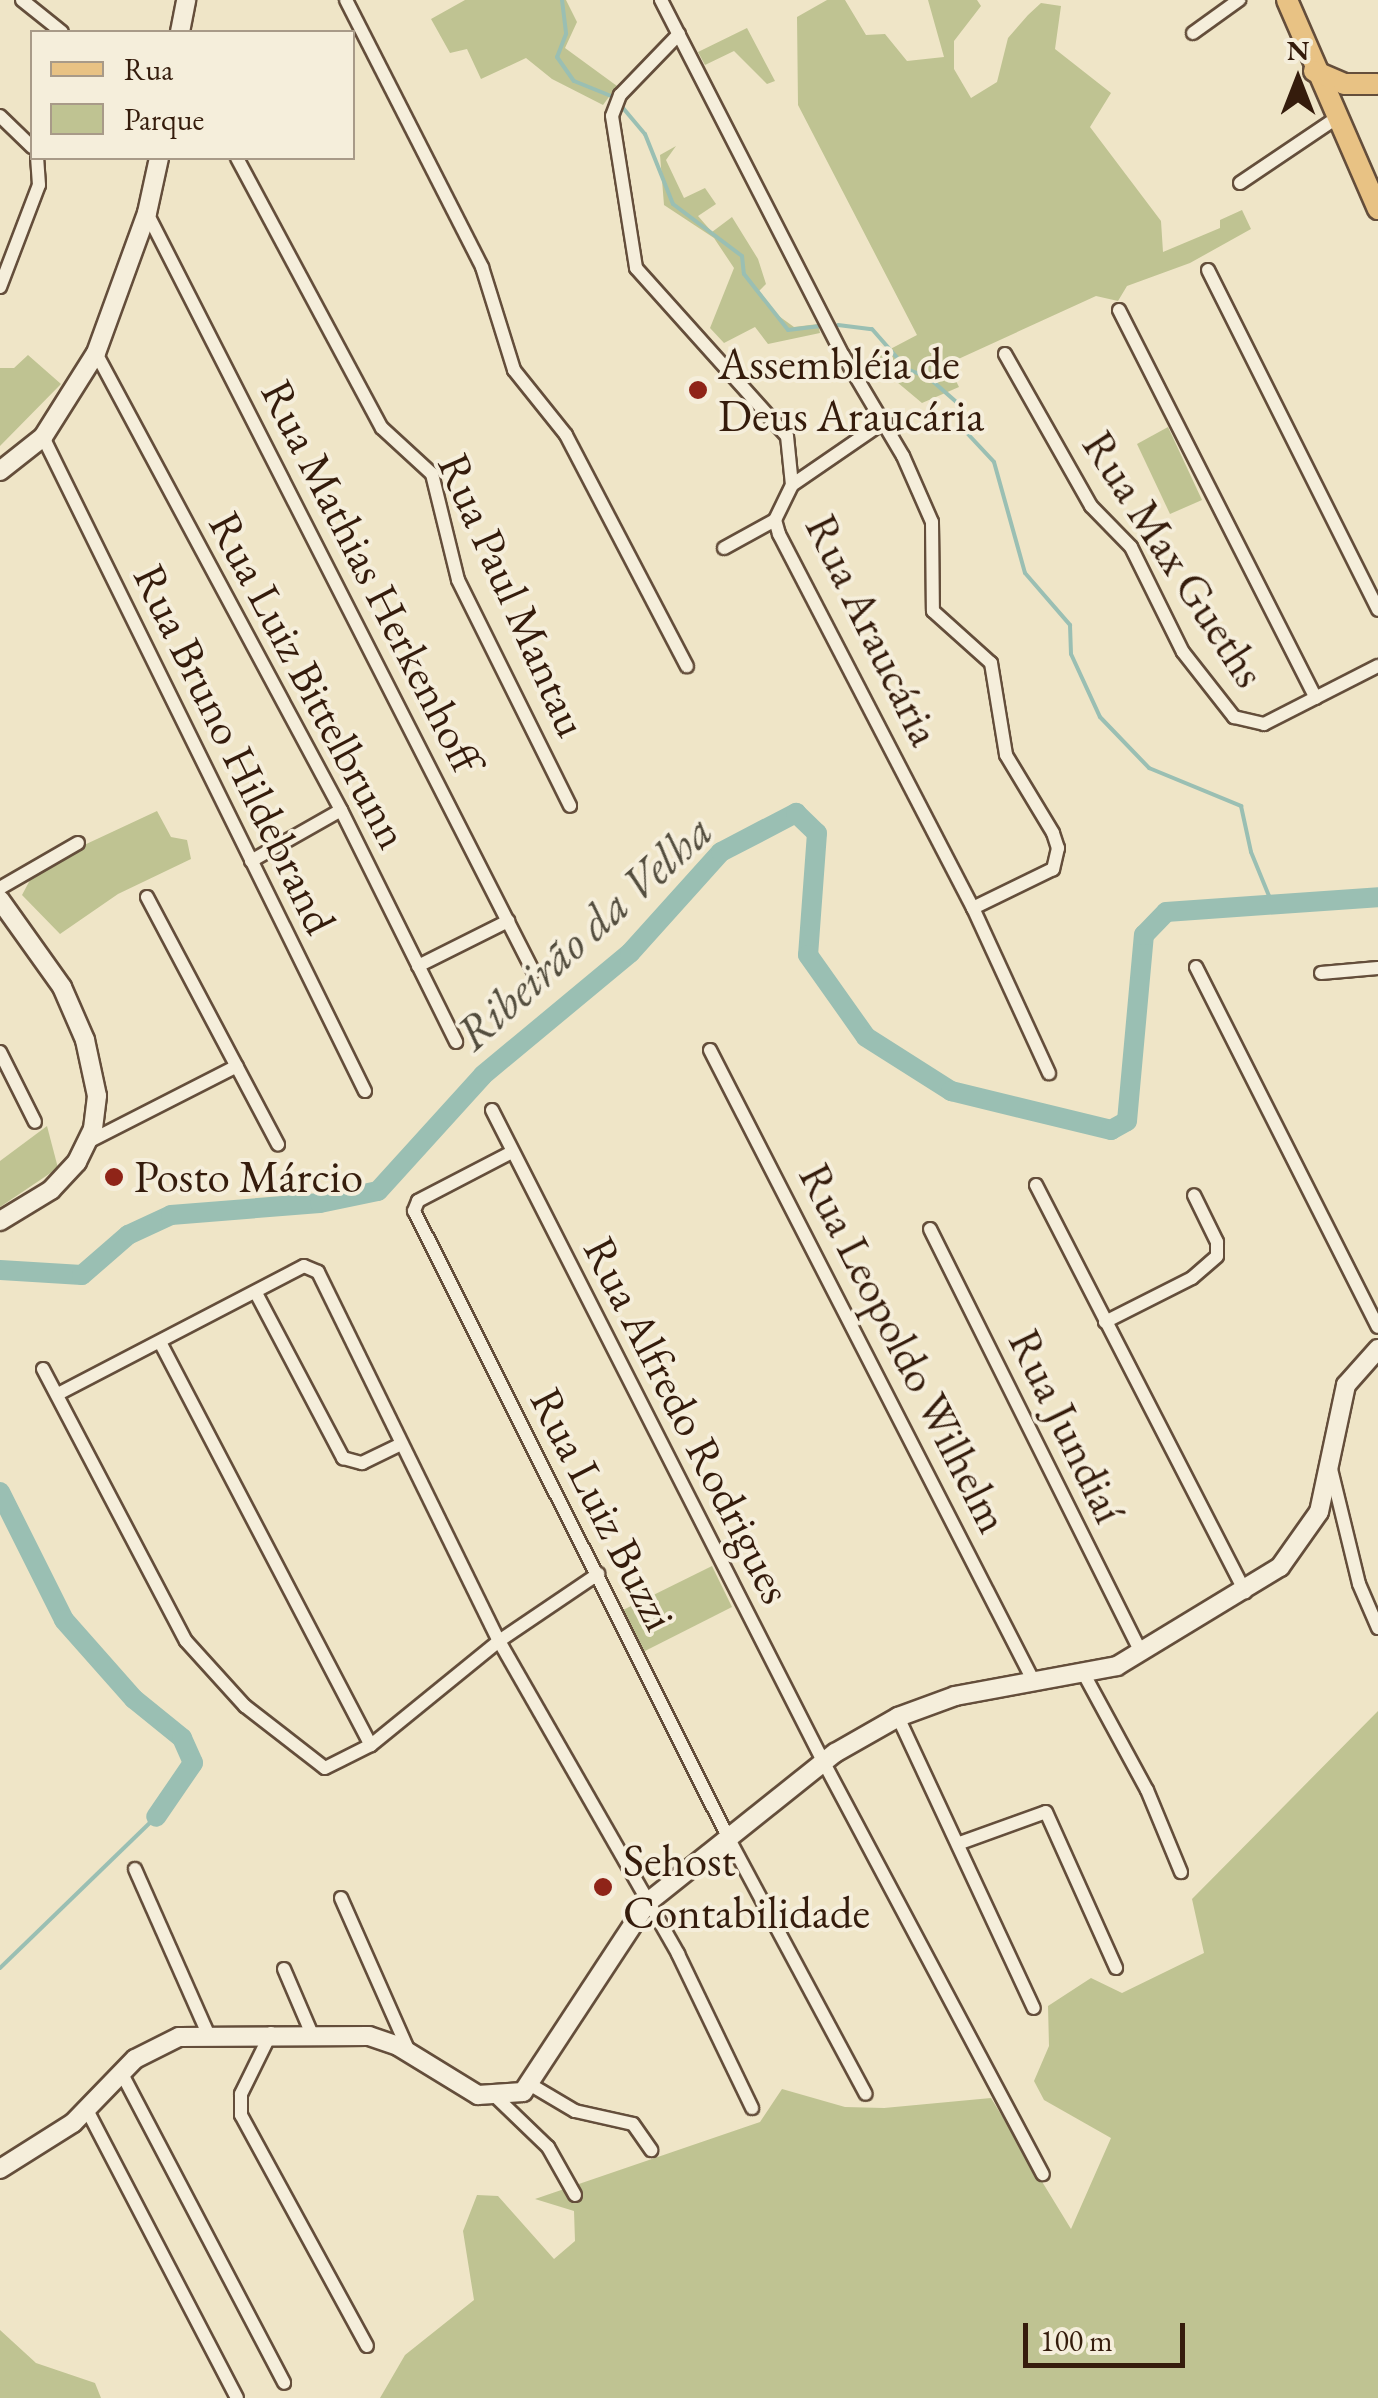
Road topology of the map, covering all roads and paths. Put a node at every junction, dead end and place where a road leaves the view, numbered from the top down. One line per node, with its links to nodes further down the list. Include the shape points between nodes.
1 (22, 0): 7 (street)
2 (186, 0): 8 (main road)
3 (346, 0): 34 (street, via 482,267 514,370 566,435)
4 (662, 0): 10 (street)
5 (1239, 0): 9 (street)
6 (1286, 0): 11 (main road)
7 (60, 30)
8 (180, 30)
9 (1193, 33)
10 (679, 34): 27 (street, via 843,355); 30 (street, Rua Araucária, via 620,94 612,116 636,268 778,419 794,460)
11 (1314, 71): 12 (main road, via 1344,84); 14 (main road)
12 (1377, 84): 14 (main road)
13 (0, 116): 15 (street)
14 (1335, 119): 19 (street); 20 (main road)
15 (30, 145)
16 (37, 160): 23 (street, via 39,185)
17 (159, 160): 21 (main road)
18 (238, 160): 37 (street, Rua Paul Mantau, via 382,428 432,474 458,580)
19 (1240, 184)
20 (1378, 209)
21 (148, 212): 25 (main road); 45 (street, Rua Mathias Herkenhoff)
22 (1208, 270): 33 (street)
23 (1, 280)
24 (1119, 310): 36 (street)
25 (96, 353): 28 (main road); 38 (street, Rua Luiz Bittelbrunn)
26 (1006, 354): 36 (street, Rua Max Gueths, via 1091,506 1130,547 1183,652 1219,702 1234,717 1264,724)
27 (885, 421): 30 (street); 44 (street, via 932,522 934,611 991,664 1006,755 1058,848 1053,869)
28 (43, 437): 29 (main road); 40 (street, Rua Bruno Hildebrand)
29 (0, 472)
30 (792, 485): 31 (street, Rua Araucária)
31 (776, 520): 32 (street); 44 (street, Rua Araucária)
32 (724, 548)
33 (1378, 610)
34 (687, 666)
35 (1378, 666): 36 (street, Rua Max Gueths)
36 (1316, 698)
37 (570, 806)
38 (341, 810): 40 (street); 46 (street, Rua Luiz Bittelbrunn)
39 (78, 844): 41 (street)
40 (252, 861): 56 (street, Rua Bruno Hildebrand)
41 (0, 888)
42 (147, 897): 54 (street)
43 (0, 900): 59 (main road, via 44,958 84,1040 98,1096)
44 (973, 908): 55 (street, Rua Araucária)
45 (508, 921): 46 (street); 49 (street, Rua Mathias Herkenhoff)
46 (418, 966): 51 (street, Rua Luiz Bittelbrunn)
47 (1196, 967): 68 (street)
48 (1378, 968): 50 (street)
49 (533, 971)
50 (1321, 973)
51 (456, 1042)
52 (710, 1050): 81 (street, Rua Leopoldo Wilhelm)
53 (0, 1052): 58 (street)
54 (236, 1066): 59 (street); 60 (street)
55 (1048, 1073)
56 (365, 1091)
57 (492, 1110): 61 (street, Rua Alfredo Rodrigues)
58 (35, 1122)
59 (88, 1142): 64 (main road, via 50,1190)
60 (278, 1144)
61 (512, 1152): 75 (street, Rua Luiz Buzzi, via 418,1201 414,1211); 84 (street, Rua Alfredo Rodrigues)
62 (1036, 1184): 67 (street)
63 (1194, 1196): 67 (street, via 1217,1242 1216,1256 1192,1278)
64 (0, 1221)
65 (930, 1229): 79 (street, Rua Jundiaí)
66 (256, 1293): 69 (street); 73 (street, via 343,1458 362,1464); 73 (street, via 304,1266 318,1272)
67 (1105, 1322): 76 (street)
68 (1378, 1327)
69 (160, 1342): 72 (street); 83 (street)
70 (1378, 1349): 74 (main road, via 1346,1385)
71 (43, 1370): 72 (street)
72 (58, 1394): 83 (street, via 186,1640 245,1706 326,1768)
73 (399, 1445): 78 (street)
74 (1329, 1463): 76 (main road, via 1311,1531 1280,1567); 77 (street, via 1359,1584)
75 (598, 1574): 78 (street); 85 (street, Rua Luiz Buzzi)
76 (1245, 1592): 79 (main road)
77 (1378, 1628)
78 (499, 1642): 83 (street); 90 (street)
79 (1141, 1654): 80 (main road)
80 (1085, 1676): 81 (main road); 88 (street, via 1146,1790)
81 (1033, 1680): 82 (main road, via 995,1685)
82 (898, 1717): 84 (main road); 86 (street)
83 (372, 1745)
84 (822, 1762): 85 (main road); 106 (street, Rua Alfredo Rodrigues)
85 (729, 1839): 90 (main road); 100 (street, Rua Luiz Buzzi)
86 (960, 1843): 91 (street, via 1046,1812); 93 (street)
87 (135, 1869): 96 (street)
88 (1180, 1872)
89 (341, 1898): 97 (street)
90 (647, 1902): 99 (main road); 103 (street)
91 (1116, 1968)
92 (284, 1970): 95 (street)
93 (1034, 2008)
94 (271, 2032): 95 (main road); 96 (main road); 108 (street, via 241,2094 241,2115)
95 (311, 2032): 97 (main road, via 369,2036)
96 (208, 2034): 98 (main road, via 163,2043)
97 (410, 2054): 101 (main road, via 454,2086)
98 (121, 2072): 102 (main road); 109 (street)
99 (531, 2085): 101 (main road); 104 (street, via 574,2111 633,2124)
100 (866, 2094)
101 (497, 2098): 107 (street, via 516,2124 548,2147)
102 (86, 2108): 105 (main road); 110 (street)
103 (752, 2108)
104 (652, 2150)
105 (0, 2169)
106 (1043, 2174)
107 (575, 2195)
108 (367, 2346)
109 (284, 2384)
110 (237, 2398)

